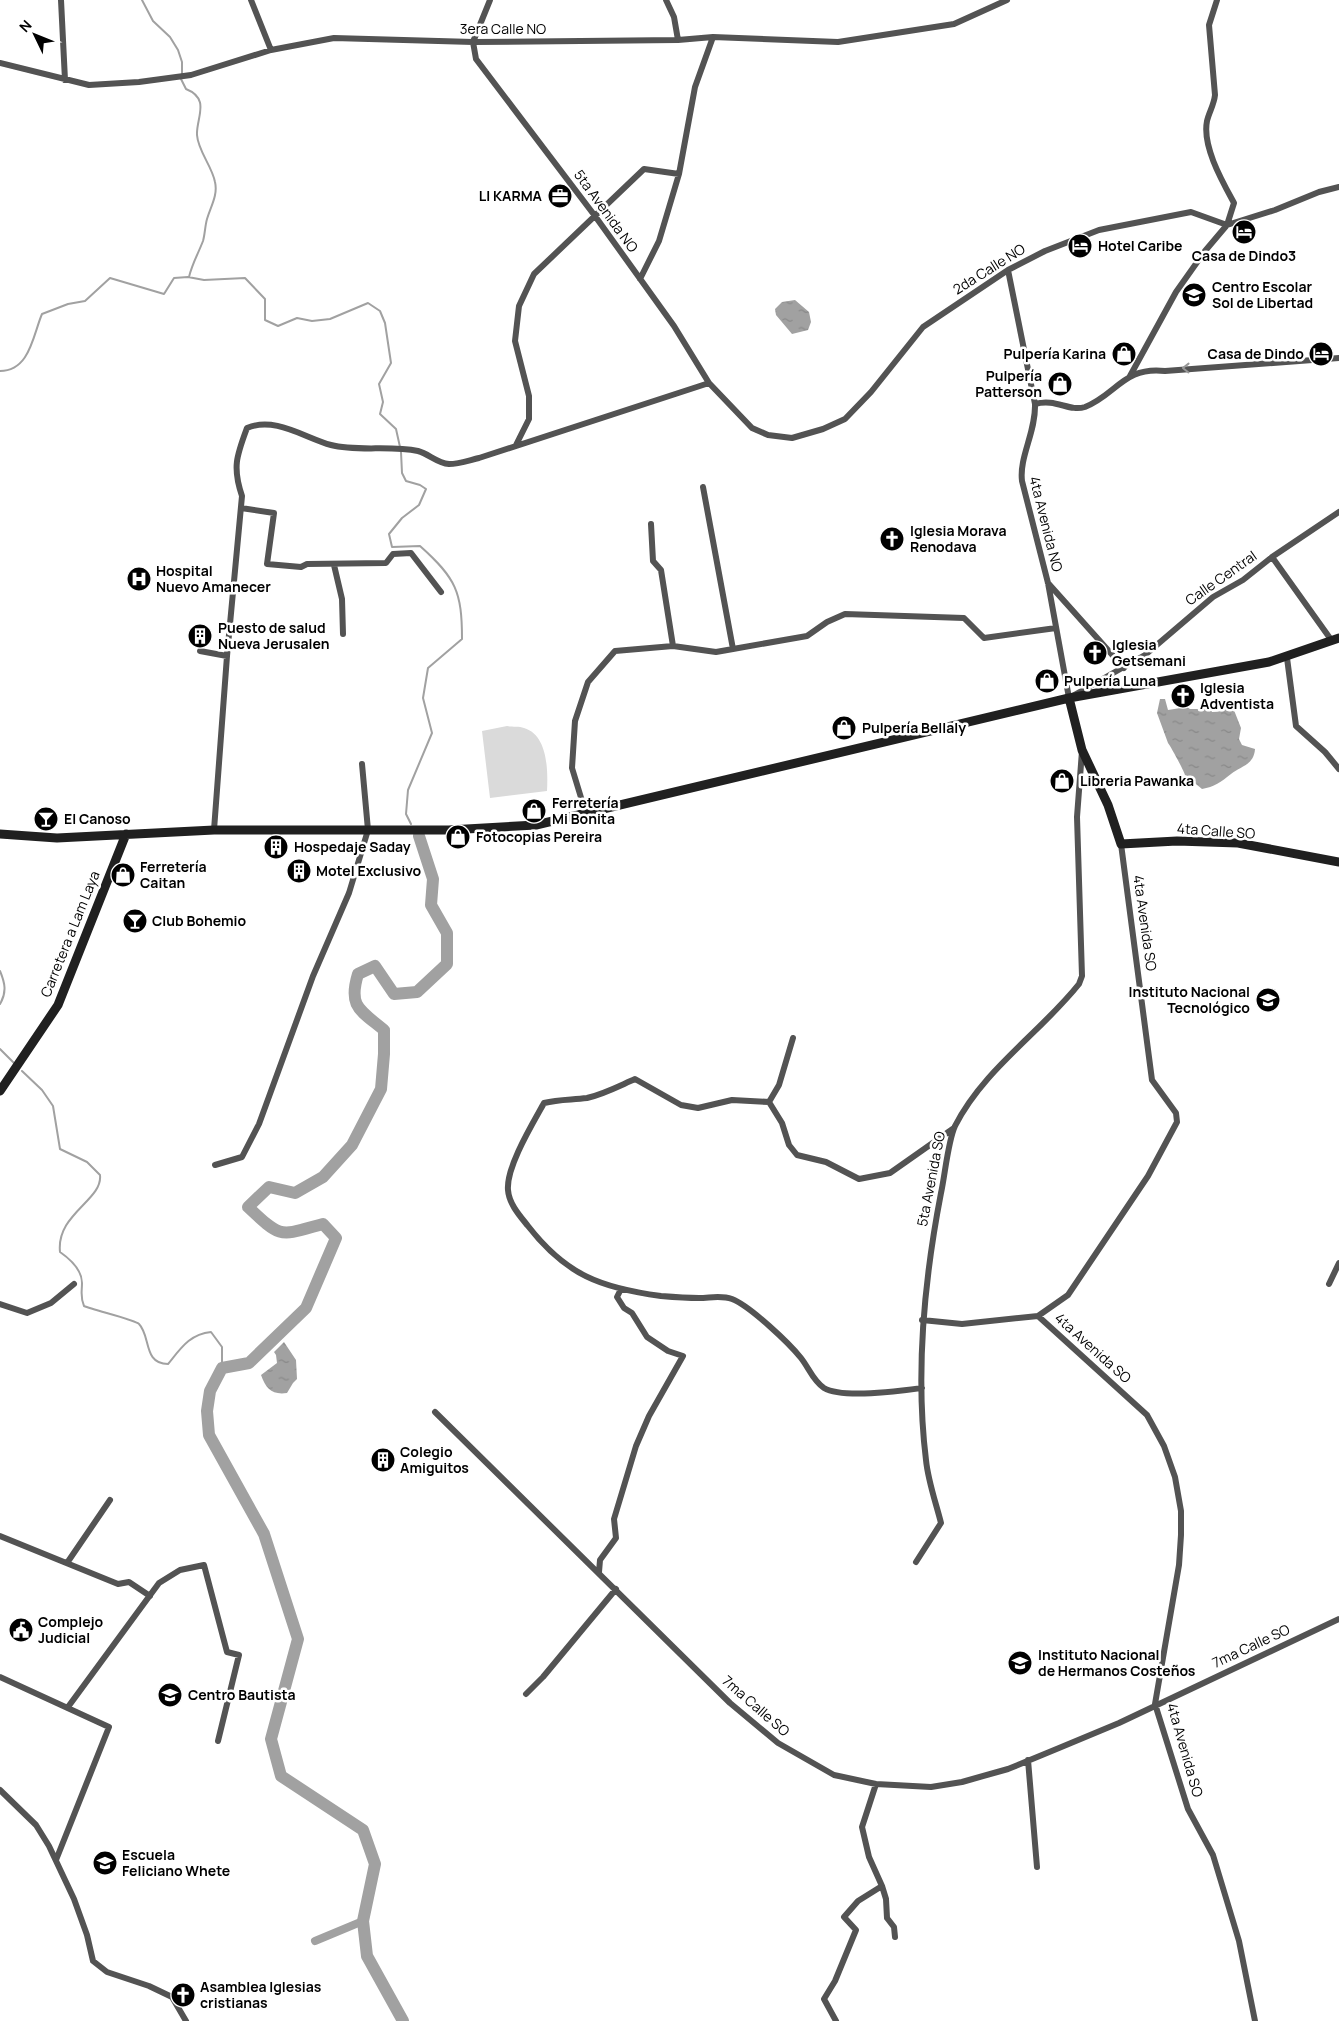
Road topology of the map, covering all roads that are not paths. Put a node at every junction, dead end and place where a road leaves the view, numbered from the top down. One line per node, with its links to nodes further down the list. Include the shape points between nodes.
1 (61, 0): 12 (street)
2 (251, 0): 10 (street)
3 (490, 0): 9 (street)
4 (666, 0): 8 (street, via 674,17)
5 (1008, 0): 7 (street, 3era Calle NO, via 954,24 838,42)
6 (1217, 0): 16 (street, via 1209,25 1215,95 1207,122 1216,170 1234,202)
7 (713, 37): 8 (street, 3era Calle NO); 13 (street, via 695,87)
8 (678, 40): 9 (street, 3era Calle NO)
9 (473, 42): 10 (street, 3era Calle NO, via 334,38); 15 (street, 5ta Avenida NO, via 476,59)
10 (271, 50): 12 (street, 3era Calle NO, via 191,75 89,85)
11 (0, 62): 12 (street, 3era Calle NO)
12 (65, 80)
13 (679, 174): 15 (street, via 644,169); 18 (street, via 659,241)
14 (1339, 188): 16 (street)
15 (595, 216): 18 (street, 5ta Avenida NO); 24 (street, via 534,274 519,306 515,341 529,396 529,419)
16 (1227, 225): 17 (street, 2da Calle NO, via 1191,212 1099,230 1045,251); 20 (street, via 1176,292)
17 (1008, 270): 22 (street, 4ta Avenida NO); 23 (street, 2da Calle NO, via 923,327 846,419 792,438 768,436)
18 (640, 278): 21 (street, 5ta Avenida NO)
19 (1339, 358): 20 (street, one-way to 20, via 1165,371 1152,369)
20 (1130, 376): 22 (street, via 1082,408 1052,401)
21 (709, 383): 23 (street, 5ta Avenida NO); 24 (street)
22 (1035, 404): 31 (street, 4ta Avenida NO, via 1035,421 1020,471)
23 (752, 428)
24 (516, 445): 26 (street, via 452,464 405,448 332,446 273,425 257,424 248,428 235,465 242,496)
25 (703, 487): 37 (street)
26 (241, 508): 30 (street, via 274,513 267,564); 39 (street)
27 (1339, 512): 29 (street, Calle Central)
28 (651, 524): 36 (street, via 653,561 661,570)
29 (1272, 557): 35 (street); 41 (street, Calle Central, via 1243,580 1213,597 1155,648)
30 (334, 565): 32 (street, via 386,563 393,554 411,553); 34 (street, via 342,599)
31 (1048, 583): 33 (street, 4ta Avenida NO); 41 (street)
32 (441, 592)
33 (1056, 628): 37 (street, via 984,638 964,618 845,614 807,636); 42 (street, 4ta Avenida NO)
34 (343, 634)
35 (1336, 640): 40 (main road)
36 (673, 646): 37 (street, via 716,652); 46 (street, via 615,651 588,682 575,721 572,768)
37 (733, 649)
38 (200, 651): 39 (street)
39 (227, 656): 47 (street)
40 (1287, 658): 42 (main road, via 1198,677); 45 (street, via 1296,726)
41 (1124, 668): 42 (street, Calle Central)
42 (1069, 698): 43 (main road, 4ta Avenida SO); 46 (main road)
43 (1082, 750): 51 (main road, 4ta Avenida SO, via 1108,805); 56 (street, 5ta Avenida SO, via 1077,817 1082,976 1079,984 985,1083)
44 (362, 764): 48 (street)
45 (1339, 769)
46 (586, 814): 48 (main road, via 536,825)
47 (214, 830): 48 (main road); 50 (main road)
48 (368, 830): 57 (street, via 349,893 313,976 259,1124 242,1157)
49 (0, 834): 50 (main road, via 57,838)
50 (126, 834): 54 (main road, Carretera a Lam Laya, via 58,1005)
51 (1121, 844): 52 (main road, 4ta Calle SO, via 1238,843); 63 (street, 4ta Avenida SO, via 1152,1080 1176,1113 1177,1122 1148,1176 1068,1295)
52 (1339, 862)
53 (793, 1038): 55 (street, via 779,1085)
54 (0, 1091)
55 (769, 1102): 56 (street, via 782,1123 789,1145 797,1154 826,1162 859,1179 890,1172); 61 (street, via 732,1100 698,1108 681,1105 635,1079 590,1097 544,1103 511,1172 508,1190 515,1208 560,1261 592,1280)
56 (954, 1128): 64 (street, 5ta Avenida SO, via 930,1250)
57 (215, 1165)
58 (1339, 1264): 60 (street)
59 (74, 1284): 62 (street, via 51,1304 27,1313)
60 (1329, 1284)
61 (621, 1289): 65 (street, via 662,1296 722,1296 734,1300 787,1343 826,1389 862,1394); 71 (street, via 617,1298 632,1313 647,1337 668,1351 683,1356 636,1446 614,1519 616,1538 600,1560)
62 (0, 1304)
63 (1038, 1316): 64 (street, via 962,1324); 77 (street, 4ta Avenida SO, via 1147,1415 1164,1446 1175,1477 1181,1510 1181,1542)
64 (922, 1320): 65 (street, 5ta Avenida SO)
65 (922, 1388): 69 (street, 5ta Avenida SO, via 926,1461 941,1523)
66 (435, 1412): 71 (street, 7ma Calle SO)
67 (110, 1500): 70 (street)
68 (0, 1536): 70 (street)
69 (916, 1562)
70 (67, 1563): 73 (street, via 118,1584 129,1582)
71 (599, 1572): 72 (street, 7ma Calle SO)
72 (616, 1589): 76 (street); 81 (street, 7ma Calle SO, via 730,1703 778,1743 834,1775)
73 (150, 1596): 78 (street); 79 (street, via 159,1583 180,1570 204,1565 227,1652 239,1655)
74 (1339, 1619): 77 (street, 7ma Calle SO)
75 (0, 1677): 78 (street)
76 (526, 1694)
77 (1155, 1704): 80 (street, 7ma Calle SO, via 1119,1723); 89 (street, 4ta Avenida SO, via 1188,1809 1212,1855 1239,1941)
78 (68, 1707): 83 (street, via 109,1727)
79 (218, 1741)
80 (1028, 1760): 81 (street, 7ma Calle SO, via 962,1782 931,1787); 84 (street)
81 (876, 1784): 85 (street, via 862,1827 869,1857)
82 (0, 1790): 83 (street, via 36,1825)
83 (56, 1860): 87 (street, via 74,1899 93,1961 107,1972 172,1997)
84 (1037, 1868)
85 (882, 1886): 86 (street, via 887,1918 894,1927); 88 (street, via 858,1901 844,1917 856,1930 835,1982 824,1999)
86 (895, 1936)
87 (186, 2021)
88 (836, 2021)
89 (1255, 2021)

